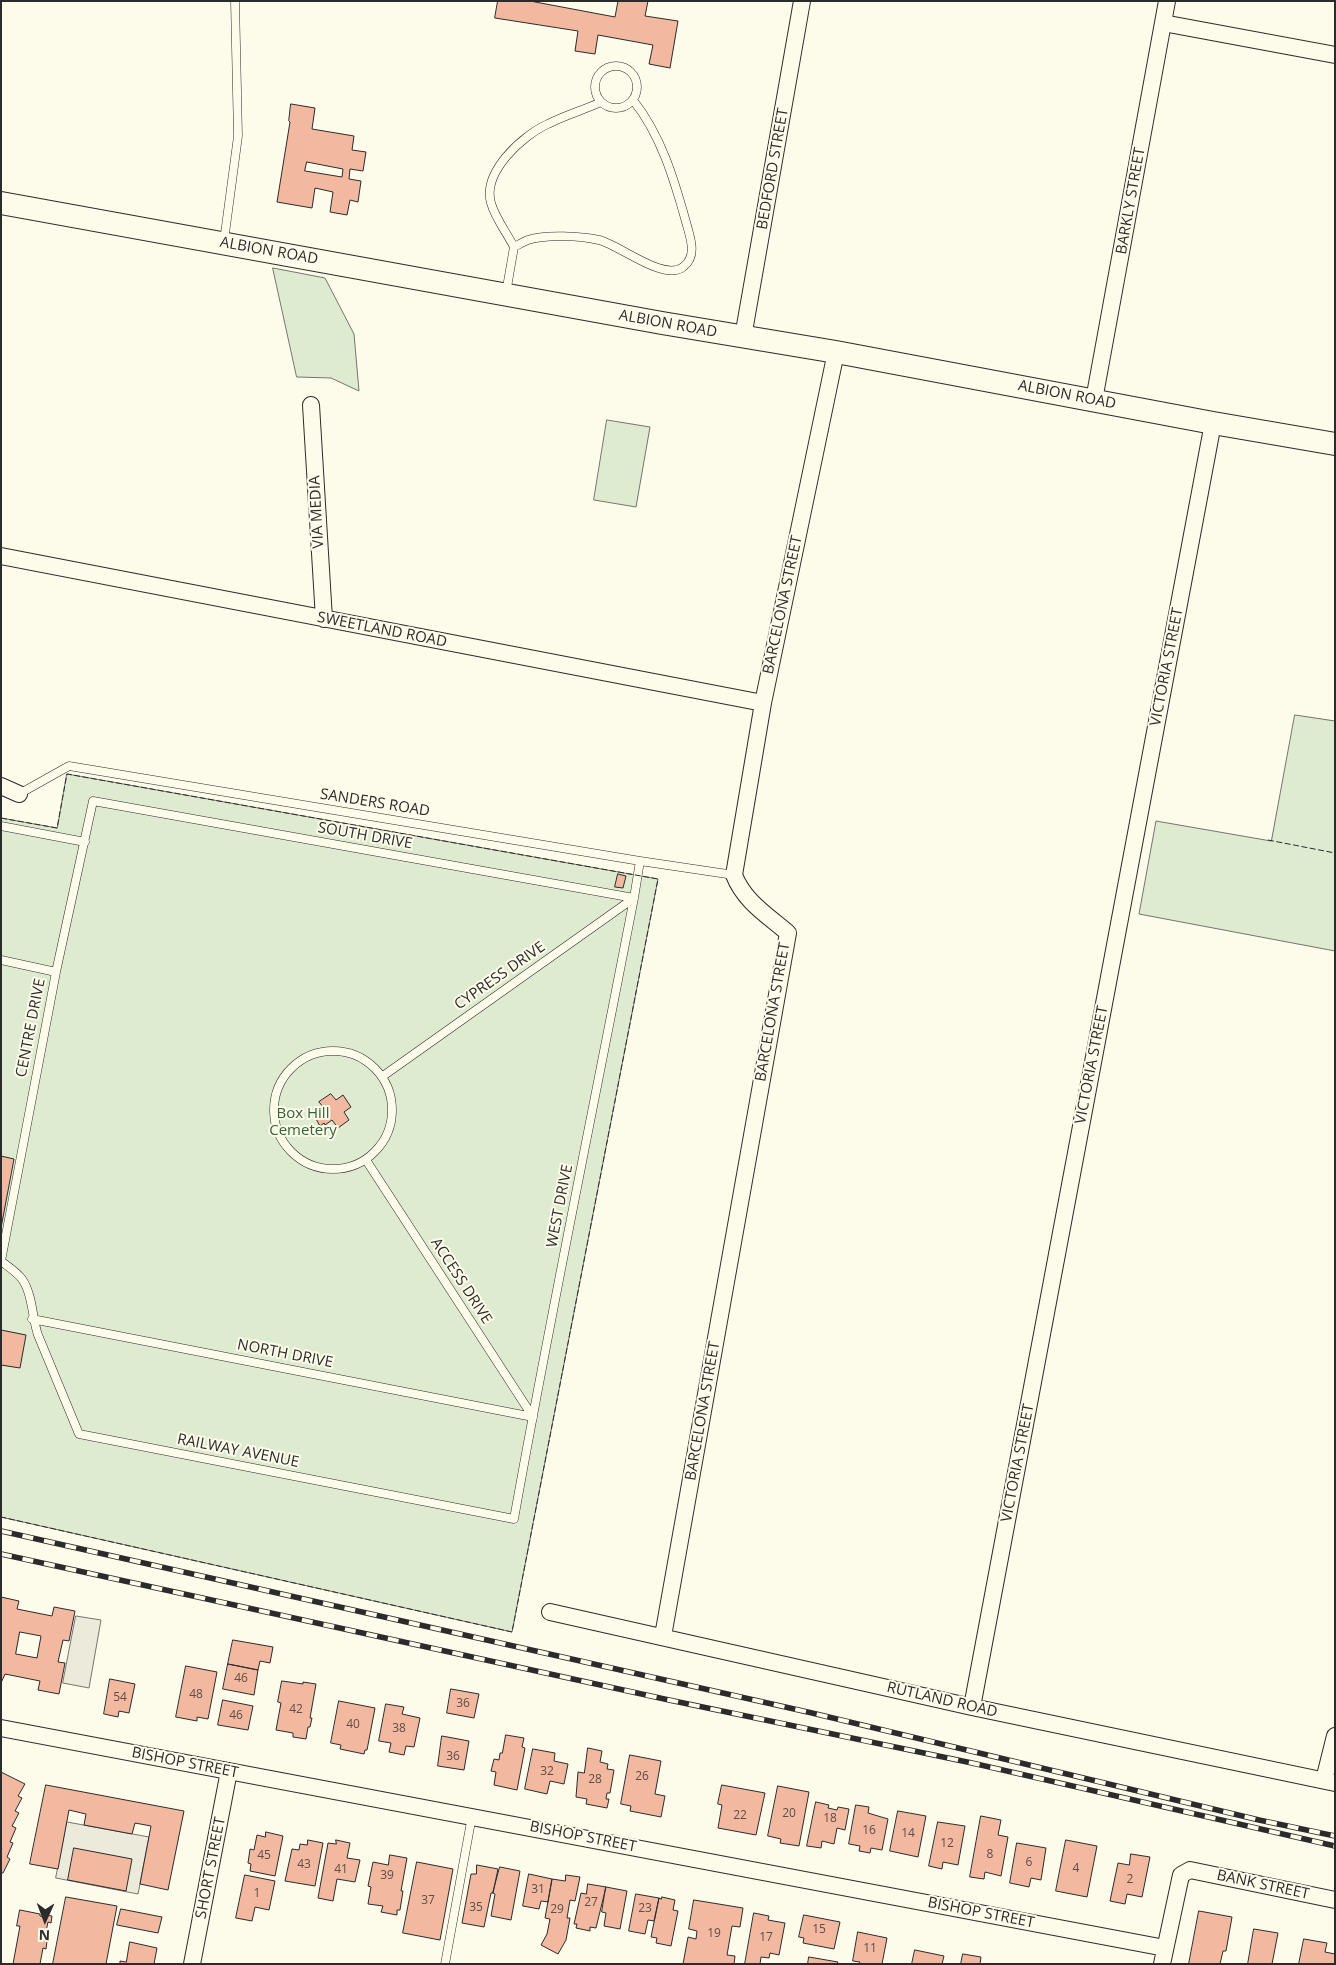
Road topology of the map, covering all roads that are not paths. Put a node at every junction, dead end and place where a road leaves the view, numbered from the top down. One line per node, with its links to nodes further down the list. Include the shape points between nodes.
1 (235, 1): 9 (lane, via 238,136)
2 (802, 1): 12 (street, BEDFORD STREET)
3 (1167, 1): 4 (street, BARKLY STREET)
4 (1163, 24): 5 (street); 14 (street, BARKLY STREET)
5 (1335, 55)
6 (633, 100): 7 (lane, via 622,108); 7 (lane, via 638,87 634,74 615,65 602,70 595,82); 10 (lane, via 648,119 679,196 691,240 688,264 678,271 666,270 602,240 584,237 528,240)
7 (601, 102): 10 (lane, via 547,124 526,138 496,170 490,201)
8 (1, 203): 9 (street, ALBION ROAD)
9 (224, 243): 11 (street, ALBION ROAD)
10 (514, 247): 11 (lane)
11 (506, 295): 12 (street, ALBION ROAD)
12 (743, 337): 13 (street, ALBION ROAD)
13 (836, 352): 14 (street, ALBION ROAD); 20 (street, BARCELONA STREET)
14 (1094, 400): 16 (street, ALBION ROAD)
15 (311, 405): 19 (street, VIA MEDIA)
16 (1212, 423): 17 (street, ALBION ROAD); 39 (street, VICTORIA STREET)
17 (1335, 444)
18 (1, 556): 19 (street, SWEETLAND ROAD)
19 (324, 618): 20 (street, SWEETLAND ROAD)
20 (763, 703): 27 (street, BARCELONA STREET)
21 (1, 786): 22 (street)
22 (19, 794): 26 (lane, SANDERS ROAD, via 69,766)
23 (92, 801): 25 (lane, CENTRE DRIVE); 28 (lane, SOUTH DRIVE)
24 (1, 826): 25 (lane)
25 (85, 842): 30 (lane, CENTRE DRIVE)
26 (640, 861): 27 (lane, SANDERS ROAD); 28 (lane, WEST DRIVE)
27 (734, 875): 38 (street, BARCELONA STREET, via 739,889 747,898 788,933)
28 (634, 898): 31 (lane, CYPRESS DRIVE); 35 (lane, WEST DRIVE)
29 (1, 960): 30 (lane)
30 (56, 972): 33 (lane, CENTRE DRIVE)
31 (383, 1076): 32 (lane, via 391,1093 392,1125 380,1148); 32 (lane, via 369,1062 351,1053 332,1050 314,1054 297,1063 277,1090 274,1121 285,1147 299,1159 328,1170 348,1168)
32 (366, 1160): 35 (lane, ACCESS DRIVE)
33 (1, 1261): 34 (lane, via 22,1279 31,1303)
34 (32, 1320): 35 (lane, NORTH DRIVE); 36 (lane, RAILWAY AVENUE, via 79,1434)
35 (533, 1416): 36 (lane, WEST DRIVE)
36 (514, 1519)
37 (550, 1612): 38 (street, RUTLAND ROAD)
38 (662, 1636): 39 (street, RUTLAND ROAD)
39 (972, 1707): 43 (street, RUTLAND ROAD)
40 (1, 1728): 42 (street, BISHOP STREET)
41 (1335, 1736): 43 (street)
42 (229, 1771): 44 (street, BISHOP STREET); 47 (street, SHORT STREET)
43 (1330, 1781)
44 (472, 1816): 46 (street, BISHOP STREET); 48 (lane)
45 (1335, 1900): 46 (street, BANK STREET, via 1190,1870 1181,1875)
46 (1165, 1948): 49 (street)
47 (192, 1964)
48 (446, 1964)
49 (1162, 1964)

